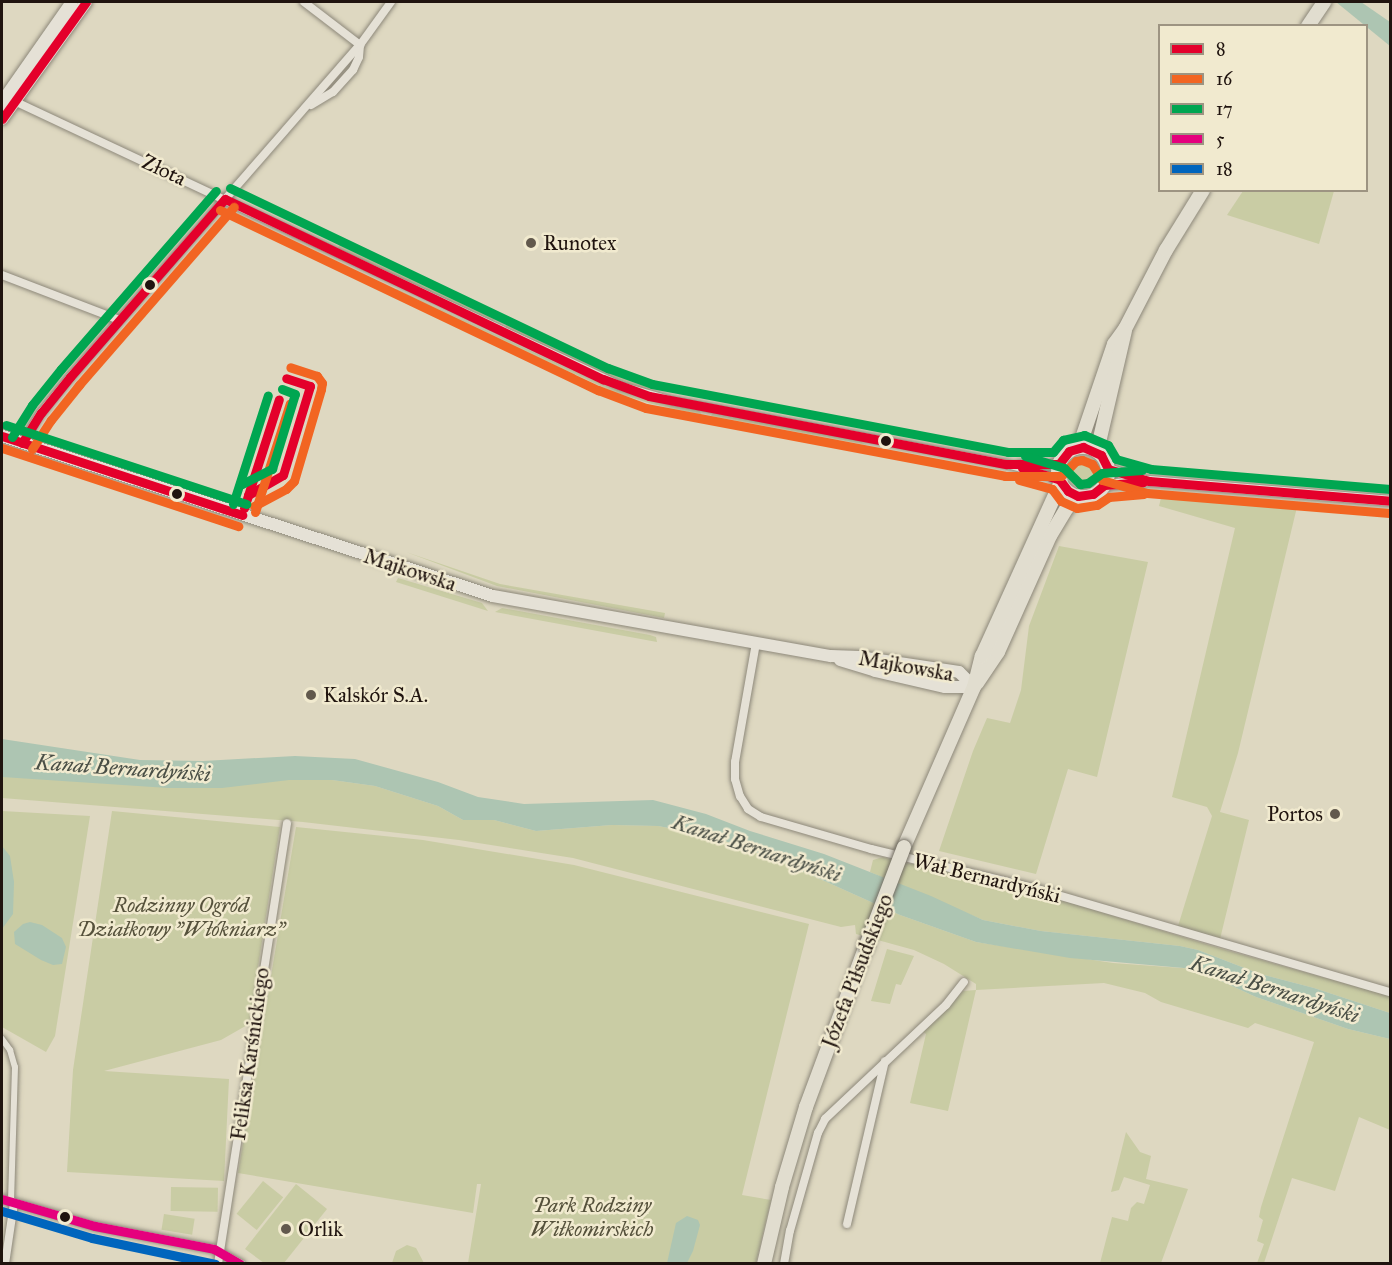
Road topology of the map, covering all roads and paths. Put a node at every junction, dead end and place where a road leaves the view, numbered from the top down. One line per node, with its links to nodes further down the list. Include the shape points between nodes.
1 (72, 2): 8 (main road)
2 (86, 2): 8 (main road)
3 (304, 2): 7 (street)
4 (391, 2): 7 (street)
5 (1321, 6): 6 (main road)
6 (1309, 24)
7 (360, 45): 11 (street)
8 (6, 98): 9 (main road); 11 (street, Złota)
9 (2, 119)
10 (1202, 192): 14 (main road, via 1149,278)
11 (225, 199): 13 (street); 19 (street, Złota, via 636,392)
12 (2, 275): 13 (street)
13 (119, 320): 16 (street, via 52,399)
14 (1125, 329): 17 (main road, via 1104,367); 18 (main road)
15 (2, 436): 16 (main road, Majkowska)
16 (22, 443): 27 (main road, Majkowska, via 493,596)
17 (1078, 447): 18 (main road); 20 (main road, via 1069,451)
18 (1097, 451): 21 (main road)
19 (1007, 464): 20 (street, Złota); 22 (street, Złota)
20 (1059, 464): 22 (main road)
21 (1108, 469): 23 (street); 24 (main road)
22 (1060, 481): 25 (main road); 28 (main road, Józefa Piłsudskiego, via 982,656)
23 (1149, 481): 24 (street); 26 (street)
24 (1104, 484): 25 (main road, via 1093,494)
25 (1078, 496): 28 (main road, Józefa Piłsudskiego, via 1050,536 998,652)
26 (1390, 501)
27 (756, 643): 28 (main road, Majkowska, via 958,672); 31 (street, Wał Bernardyński, via 735,771 740,796 761,817 1037,889)
28 (974, 687): 41 (main road, Józefa Piłsudskiego, bridge, via 904,847 806,1107)
29 (286, 823): 37 (street, Feliksa Karśnickiego)
30 (963, 981): 33 (street, via 946,1005)
31 (1390, 992)
32 (2, 1040): 35 (street, via 15,1067)
33 (885, 1061): 36 (street); 42 (street, via 838,1104 821,1126)
34 (2, 1199): 35 (street)
35 (13, 1202): 37 (street, via 95,1226); 38 (street)
36 (847, 1224)
37 (219, 1250): 39 (street, Feliksa Karśnickiego); 40 (street)
38 (5, 1263)
39 (218, 1263)
40 (241, 1263)
41 (764, 1263)
42 (784, 1263)

